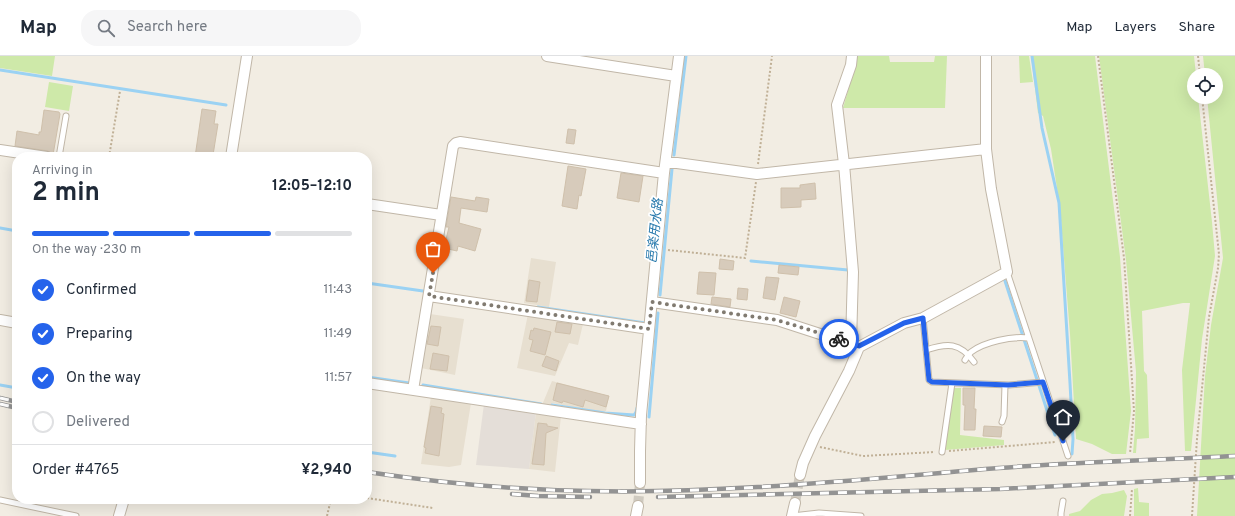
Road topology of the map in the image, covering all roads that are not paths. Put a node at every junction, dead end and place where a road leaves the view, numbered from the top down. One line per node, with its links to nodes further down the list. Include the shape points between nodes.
1 (247, 56): 12 (street)
2 (547, 56): 6 (street)
3 (679, 56): 6 (street)
4 (852, 56): 13 (street, via 837,105)
5 (986, 56): 8 (street)
6 (676, 76): 14 (street)
7 (66, 116): 11 (lane)
8 (986, 149): 13 (street); 17 (street)
9 (0, 150): 10 (street)
10 (13, 152)
11 (60, 152)
12 (232, 152)
13 (844, 164): 14 (street, via 757,174 677,163); 25 (street, via 853,272)
14 (665, 168): 16 (street, via 460,142 452,149); 19 (street)
15 (372, 205): 16 (street)
16 (441, 215): 18 (street)
17 (1007, 272): 20 (street); 24 (lane)
18 (429, 296): 23 (street); 33 (street)
19 (652, 302): 23 (street); 25 (street, via 777,320)
20 (923, 318): 25 (street, via 904,323); 26 (lane)
21 (0, 320): 22 (street)
22 (12, 322)
23 (649, 329): 35 (street)
24 (1028, 338): 27 (lane, via 1006,339 985,346); 29 (lane)
25 (855, 345): 38 (street, via 849,370 814,436)
26 (926, 350): 27 (lane, via 941,345 953,345 962,349); 31 (lane, via 929,380)
27 (967, 357): 28 (lane)
28 (974, 362)
29 (1043, 382): 32 (lane); 37 (lane)
30 (372, 383): 33 (street)
31 (952, 383): 32 (lane); 36 (lane)
32 (1005, 385): 34 (lane)
33 (414, 390): 35 (street)
34 (1002, 422)
35 (640, 424): 39 (street)
36 (942, 452)
37 (1068, 456)
38 (800, 475)
39 (640, 483)
40 (0, 500): 42 (lane)
41 (1064, 501): 52 (lane)
42 (12, 503)
43 (795, 503): 50 (street)
44 (19, 504): 47 (lane)
45 (123, 504): 48 (street)
46 (638, 506): 49 (street)
47 (76, 516)
48 (119, 516)
49 (636, 516)
50 (792, 516): 51 (lane, via 819,513)
51 (861, 516)
52 (1062, 516)

